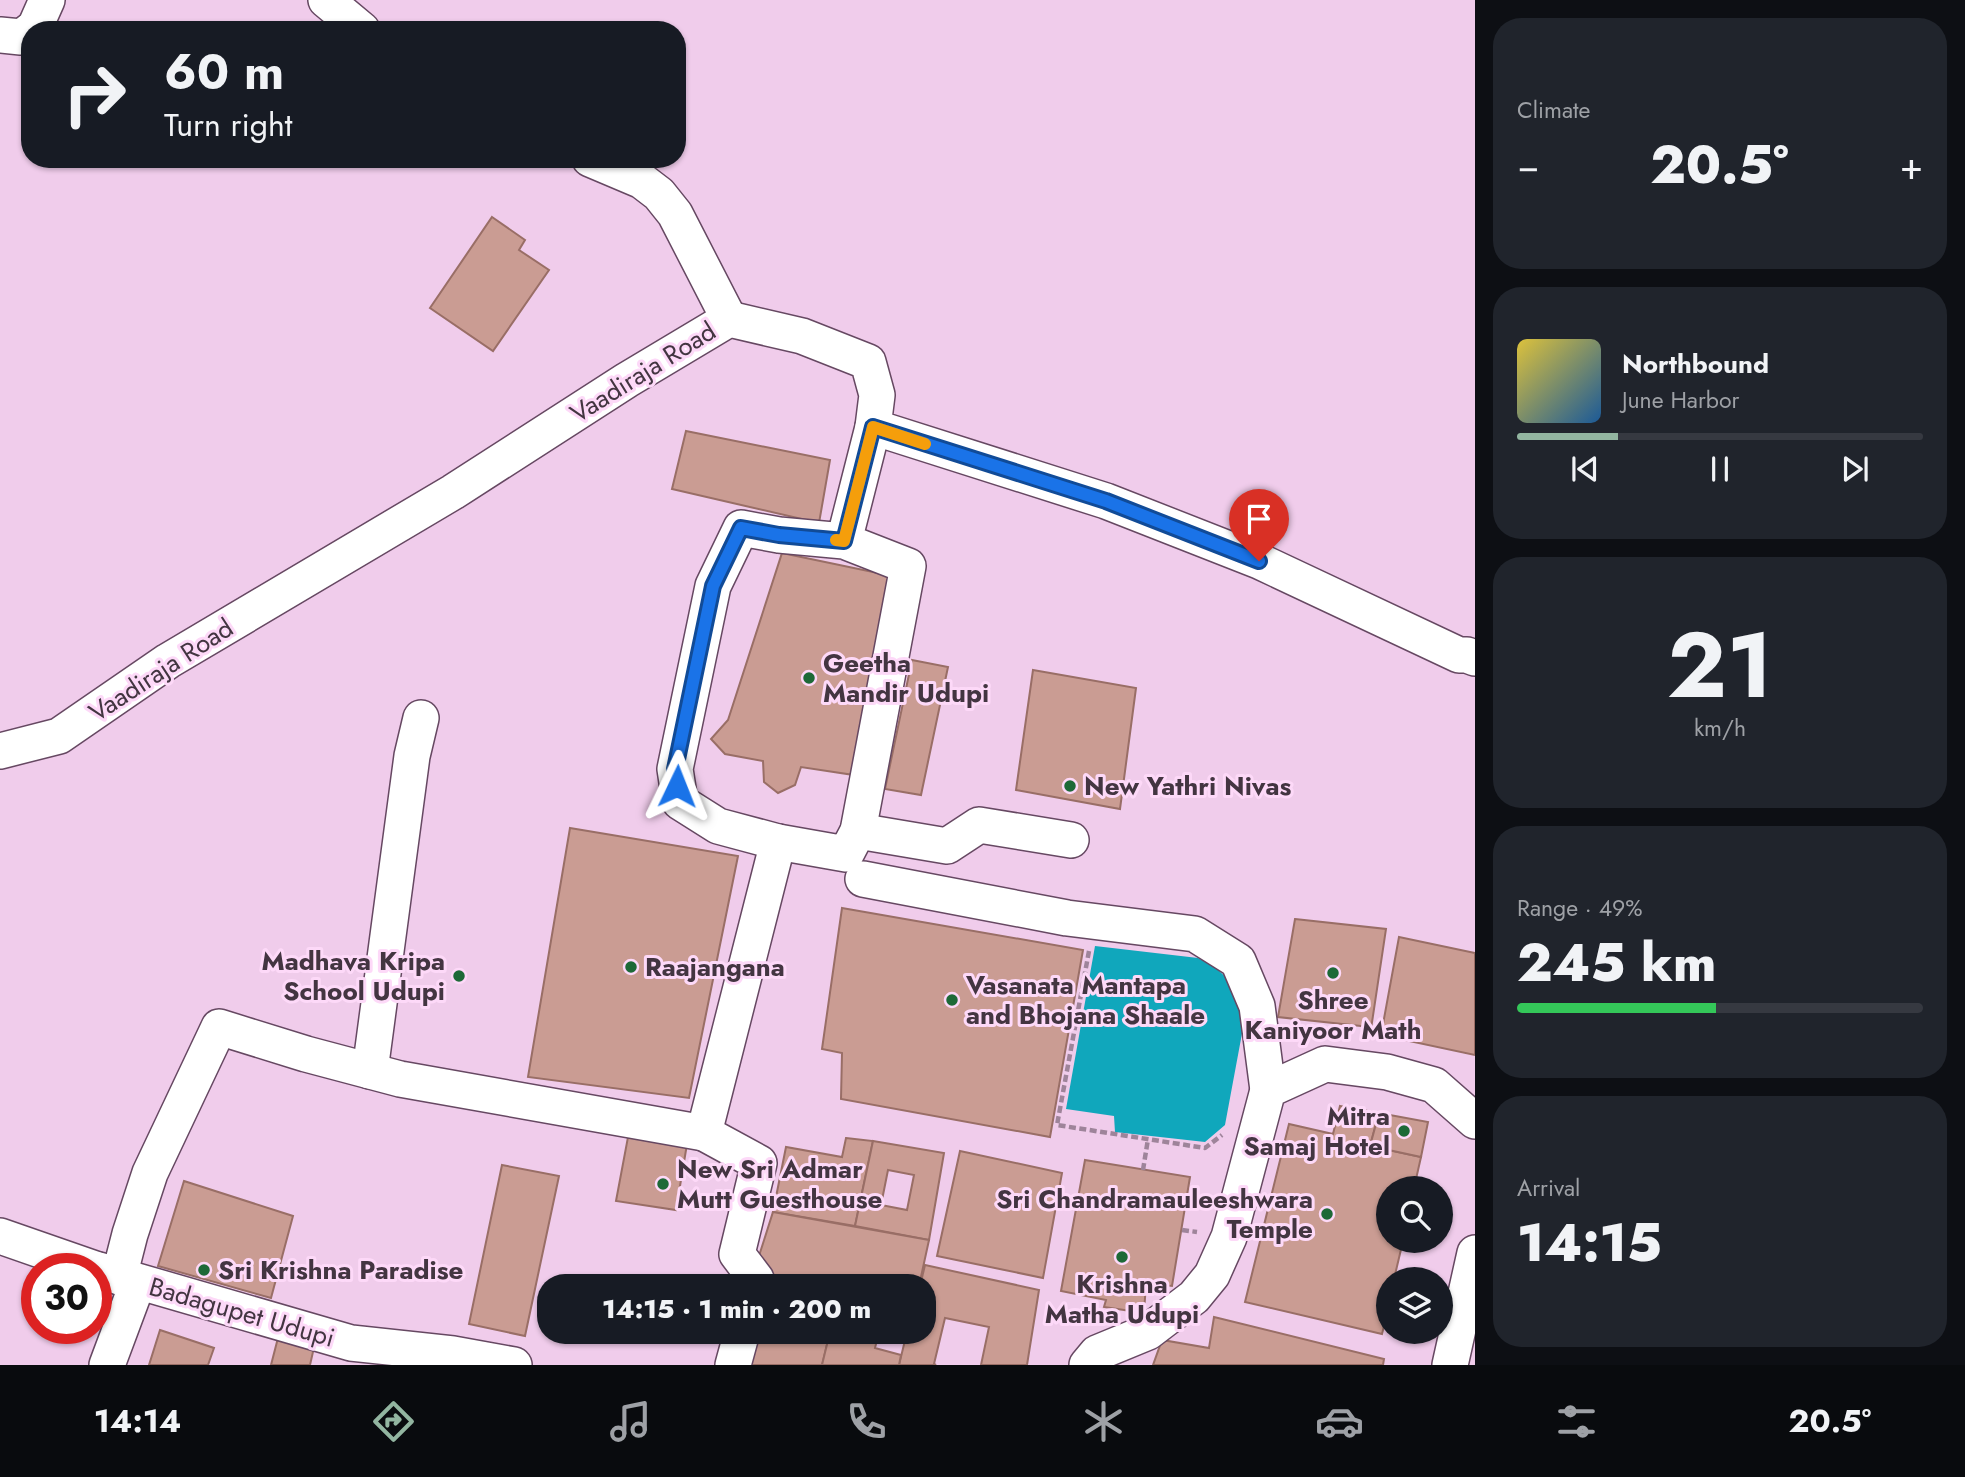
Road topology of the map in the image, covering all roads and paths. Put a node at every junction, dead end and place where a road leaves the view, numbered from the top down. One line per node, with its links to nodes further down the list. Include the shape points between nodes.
1 (47, 0): 3 (street)
2 (326, 0): 4 (street)
3 (38, 21)
4 (351, 21)
5 (0, 35): 6 (street)
6 (21, 37)
7 (611, 168): 8 (street, via 642,181 675,214)
8 (729, 319): 9 (street, Vaadiraja Road, via 802,336 868,362 877,395); 13 (street, Vaadiraja Road, via 453,492 168,661 59,736)
9 (873, 427): 10 (street); 11 (street, via 1106,501 1259,561 1459,655)
10 (844, 541): 14 (street, via 908,566); 16 (street, via 741,528 713,586 675,769 680,803 718,826)
11 (1472, 652)
12 (421, 718): 19 (street)
13 (0, 751)
14 (858, 831): 15 (street, via 947,846 979,825); 16 (street, via 846,854)
15 (1072, 840)
16 (778, 842): 21 (street)
17 (863, 879): 20 (street, via 1067,918 1195,934 1238,961 1257,1006)
18 (1090, 947): 24 (path, via 1057,1125)
19 (370, 1071): 21 (street, via 400,1079); 29 (street, via 219,1027 150,1173)
20 (1268, 1090): 22 (street, via 1325,1064 1387,1072 1434,1085); 36 (street, via 1228,1237 1212,1275 1194,1297 1147,1332 1097,1353)
21 (708, 1117): 30 (street, via 759,1163 737,1254)
22 (1475, 1121)
23 (1230, 1128): 24 (path, via 1205,1149)
24 (1148, 1139): 25 (path)
25 (1143, 1170)
26 (0, 1236): 27 (street, Badagupet Udupi)
27 (50, 1253)
28 (1475, 1253): 37 (street)
29 (112, 1274): 34 (street, Badagupet Udupi, via 351,1343)
30 (752, 1274)
31 (108, 1344): 33 (street)
32 (739, 1344): 35 (street)
33 (107, 1365)
34 (514, 1365)
35 (733, 1365)
36 (1087, 1365)
37 (1450, 1365)

